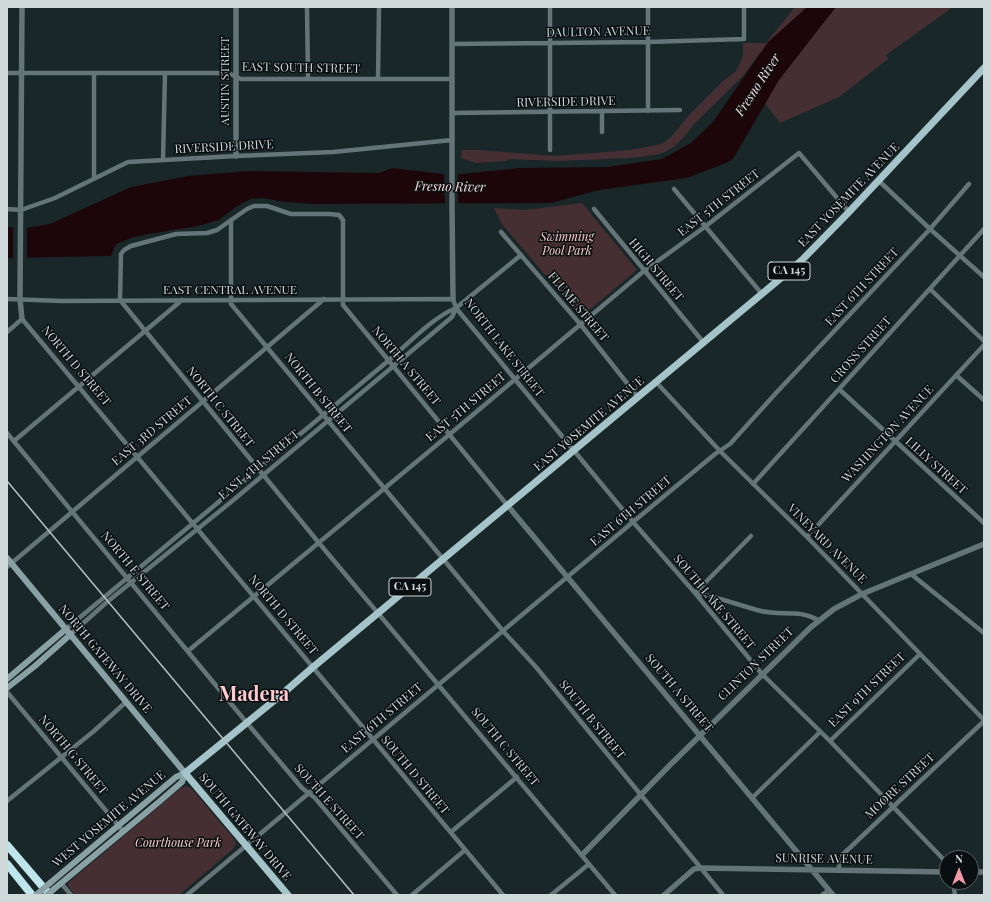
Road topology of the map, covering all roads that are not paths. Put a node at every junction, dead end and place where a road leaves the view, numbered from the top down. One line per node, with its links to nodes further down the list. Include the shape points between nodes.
1 (22, 7): 13 (street)
2 (236, 7): 17 (street, AUSTIN STREET)
3 (307, 7): 18 (street)
4 (379, 7): 19 (street)
5 (452, 7): 11 (street, NORTH LAKE STREET)
6 (550, 7): 10 (street)
7 (648, 7): 9 (street)
8 (744, 7): 9 (street, DAULTON AVENUE, via 744,39)
9 (648, 42): 10 (street, DAULTON AVENUE); 22 (street)
10 (550, 43): 11 (street, DAULTON AVENUE); 23 (street)
11 (452, 44): 20 (street, NORTH LAKE STREET)
12 (984, 68): 32 (main road, EAST YOSEMITE AVENUE / CA 145)
13 (22, 72): 14 (street, EAST SOUTH STREET); 15 (street, EAST SOUTH STREET); 37 (street)
14 (7, 73)
15 (94, 73): 16 (street, EAST SOUTH STREET); 31 (street)
16 (165, 73): 17 (street, EAST SOUTH STREET, via 228,73); 30 (street)
17 (236, 77): 18 (street, EAST SOUTH STREET); 29 (street, AUSTIN STREET)
18 (308, 78): 19 (street, EAST SOUTH STREET)
19 (378, 78): 20 (street, EAST SOUTH STREET)
20 (452, 79): 25 (street, NORTH LAKE STREET)
21 (680, 110): 22 (street, RIVERSIDE DRIVE)
22 (648, 111): 24 (street, RIVERSIDE DRIVE)
23 (550, 112): 24 (street, RIVERSIDE DRIVE); 25 (street, RIVERSIDE DRIVE); 28 (street)
24 (602, 112): 26 (street)
25 (452, 113): 27 (street, NORTH LAKE STREET)
26 (602, 132)
27 (452, 140): 29 (street, RIVERSIDE DRIVE, via 332,152); 55 (street, NORTH LAKE STREET)
28 (550, 150)
29 (236, 156): 30 (street, RIVERSIDE DRIVE)
30 (163, 160): 31 (street, RIVERSIDE DRIVE, via 128,162)
31 (94, 179): 37 (street, RIVERSIDE DRIVE, via 55,198)
32 (878, 180): 38 (main road, EAST YOSEMITE AVENUE / CA 145); 41 (street)
33 (969, 184): 41 (street, EAST 6TH STREET)
34 (674, 189): 40 (street)
35 (7, 209): 37 (street, RIVERSIDE DRIVE)
36 (594, 209): 46 (street, HIGH STREET)
37 (20, 210): 51 (street)
38 (849, 212): 40 (street, EAST 5TH STREET, via 799,153); 49 (main road, EAST YOSEMITE AVENUE / CA 145, via 804,258)
39 (231, 220): 52 (street); 54 (street, NORTH A STREET, via 247,209 260,205 290,214 339,215 343,220); 56 (street, via 217,230 207,233 176,234 124,250 120,259)
40 (706, 226): 46 (street, EAST 5TH STREET); 49 (street)
41 (930, 229): 45 (street); 84 (street, EAST 6TH STREET, via 730,444)
42 (984, 230): 45 (street, CROSS STREET)
43 (501, 232): 44 (street, FLUME STREET)
44 (521, 255): 58 (street, EAST 4TH STREET); 60 (street, FLUME STREET)
45 (960, 256): 47 (street); 48 (street, CROSS STREET)
46 (644, 271): 60 (street, EAST 5TH STREET); 64 (street, HIGH STREET)
47 (984, 277)
48 (930, 289): 63 (street); 73 (street, CROSS STREET)
49 (762, 294): 64 (main road, EAST YOSEMITE AVENUE / CA 145)
50 (7, 299): 51 (street, EAST CENTRAL AVENUE)
51 (20, 299): 56 (street, EAST CENTRAL AVENUE); 59 (street)
52 (231, 299): 53 (street, EAST CENTRAL AVENUE); 57 (street, EAST CENTRAL AVENUE); 66 (street, NORTH B STREET, via 231,304)
53 (324, 299): 54 (street, EAST CENTRAL AVENUE); 66 (street, EAST 3RD STREET)
54 (343, 299): 55 (street, EAST CENTRAL AVENUE); 67 (street, NORTH A STREET, via 343,305)
55 (453, 299): 58 (street, NORTH LAKE STREET)
56 (120, 300): 57 (street, EAST CENTRAL AVENUE); 61 (street, NORTH C STREET)
57 (182, 300): 61 (street)
58 (456, 308): 67 (street, EAST 4TH STREET, via 446,312); 68 (street, EAST 4TH STREET, via 452,317); 70 (street, NORTH LAKE STREET)
59 (22, 319): 62 (street); 72 (street, NORTH D STREET)
60 (580, 325): 70 (street, EAST 5TH STREET); 74 (street, FLUME STREET)
61 (145, 331): 72 (street); 76 (street, NORTH C STREET)
62 (7, 332)
63 (984, 341)
64 (704, 343): 71 (main road, EAST YOSEMITE AVENUE / CA 145)
65 (984, 344): 69 (street, WASHINGTON AVENUE)
66 (268, 347): 76 (street, EAST 3RD STREET); 77 (street, NORTH B STREET)
67 (388, 361): 68 (street, NORTH A STREET); 77 (street, EAST 4TH STREET)
68 (393, 367): 78 (street, EAST 4TH STREET); 80 (street, NORTH A STREET)
69 (956, 374): 75 (street); 82 (street, WASHINGTON AVENUE)
70 (514, 380): 80 (street, EAST 5TH STREET); 83 (street, NORTH LAKE STREET)
71 (656, 382): 74 (main road, EAST YOSEMITE AVENUE / CA 145); 84 (street, VINEYARD AVENUE)
72 (79, 386): 81 (street); 85 (street, NORTH D STREET)
73 (839, 389): 82 (street, LILLY STREET); 88 (street, CROSS STREET)
74 (638, 397): 83 (main road, EAST YOSEMITE AVENUE / CA 145)
75 (984, 400)
76 (203, 401): 85 (street, EAST 3RD STREET); 86 (street, NORTH C STREET)
77 (323, 414): 78 (street, NORTH B STREET); 86 (street, EAST 4TH STREET)
78 (328, 421): 87 (street, EAST 4TH STREET); 89 (street, NORTH B STREET)
79 (7, 433): 81 (street, NORTH E STREET)
80 (450, 434): 89 (street, EAST 5TH STREET); 90 (street, NORTH A STREET)
81 (14, 441): 91 (street, NORTH E STREET)
82 (895, 442): 94 (street, LILLY STREET); 97 (street, WASHINGTON AVENUE)
83 (573, 451): 90 (main road, EAST YOSEMITE AVENUE / CA 145); 92 (street, SOUTH LAKE STREET)
84 (720, 451): 88 (street, VINEYARD AVENUE); 92 (street, EAST 6TH STREET)
85 (137, 457): 91 (street, EAST 3RD STREET); 93 (street, NORTH D STREET)
86 (258, 469): 87 (street, NORTH C STREET); 93 (street, EAST 4TH STREET)
87 (262, 475): 95 (street, EAST 4TH STREET); 98 (street, NORTH C STREET)
88 (753, 484): 97 (street, VINEYARD AVENUE)
89 (384, 488): 98 (street, EAST 5TH STREET); 100 (street, NORTH B STREET)
90 (508, 506): 100 (main road, EAST YOSEMITE AVENUE / CA 145); 103 (street, SOUTH A STREET)
91 (72, 512): 101 (street, EAST 3RD STREET); 104 (street, NORTH E STREET)
92 (633, 522): 103 (street, EAST 6TH STREET); 106 (street, SOUTH LAKE STREET)
93 (193, 524): 95 (street, NORTH D STREET); 104 (street, EAST 4TH STREET)
94 (984, 524)
95 (197, 529): 105 (street, EAST 4TH STREET); 108 (street, NORTH D STREET)
96 (751, 536): 106 (street)
97 (807, 537): 107 (street, VINEYARD AVENUE)
98 (318, 543): 108 (street, EAST 5TH STREET); 109 (street, NORTH C STREET)
99 (984, 544): 102 (street, CLINTON STREET)
100 (443, 559): 109 (main road, EAST YOSEMITE AVENUE / CA 145); 112 (street, SOUTH B STREET)
101 (8, 563): 111 (main road, NORTH GATEWAY DRIVE)
102 (911, 574): 107 (street, CLINTON STREET); 113 (street)
103 (568, 576): 112 (street, EAST 6TH STREET); 127 (street, SOUTH A STREET)
104 (127, 578): 105 (street, NORTH E STREET); 111 (street, EAST 4TH STREET)
105 (131, 583): 114 (street, EAST 4TH STREET); 115 (street, NORTH E STREET)
106 (695, 593): 110 (street, via 766,612 806,614); 118 (street, SOUTH LAKE STREET)
107 (862, 594): 110 (street, CLINTON STREET, via 844,602); 116 (street, VINEYARD AVENUE)
108 (253, 596): 115 (street, EAST 5TH STREET); 117 (street, NORTH D STREET)
109 (378, 613): 117 (main road, EAST YOSEMITE AVENUE / CA 145); 120 (street, SOUTH C STREET)
110 (818, 620): 118 (street, CLINTON STREET)
111 (66, 629): 114 (main road, NORTH GATEWAY DRIVE); 119 (main road)
112 (503, 631): 120 (street, EAST 6TH STREET); 134 (street, SOUTH B STREET, via 536,667)
113 (984, 633)
114 (71, 634): 121 (main road); 123 (main road, NORTH GATEWAY DRIVE)
115 (188, 651): 125 (street, NORTH E STREET)
116 (920, 654): 124 (street, VINEYARD AVENUE); 129 (street, EAST 9TH STREET)
117 (312, 668): 125 (main road, EAST YOSEMITE AVENUE / CA 145); 128 (street, SOUTH D STREET)
118 (762, 674): 126 (street, SOUTH LAKE STREET); 127 (street, CLINTON STREET)
119 (7, 679)
120 (438, 684): 128 (street, EAST 6TH STREET); 132 (street, SOUTH C STREET)
121 (7, 688)
122 (7, 692): 130 (street, NORTH G STREET)
123 (126, 702): 130 (street); 131 (main road, NORTH GATEWAY DRIVE)
124 (984, 720): 137 (street, MOORE STREET)
125 (247, 723): 131 (main road, EAST YOSEMITE AVENUE / CA 145); 133 (street, SOUTH E STREET)
126 (820, 732): 129 (street, SOUTH LAKE STREET); 135 (street, EAST 9TH STREET)
127 (700, 735): 134 (street, CLINTON STREET); 135 (street, SOUTH A STREET)
128 (372, 739): 133 (street, EAST 6TH STREET); 139 (street, SOUTH D STREET)
129 (830, 741): 137 (street, SOUTH LAKE STREET)
130 (61, 756): 136 (street); 138 (street, NORTH G STREET)
131 (186, 773): 138 (main road, WEST YOSEMITE AVENUE, via 176,777); 142 (main road, SOUTH GATEWAY DRIVE)
132 (516, 777): 139 (street); 144 (street, SOUTH C STREET)
133 (308, 793): 142 (street, EAST 6TH STREET); 163 (street, SOUTH E STREET)
134 (640, 795): 144 (street, CLINTON STREET); 149 (street, SOUTH B STREET)
135 (752, 798): 150 (street, SOUTH A STREET)
136 (7, 801)
137 (892, 806): 145 (street, SOUTH LAKE STREET); 151 (street, MOORE STREET, via 839,858)
138 (121, 828): 154 (main road, WEST YOSEMITE AVENUE); 155 (main road, WEST YOSEMITE AVENUE)
139 (451, 832): 143 (street, SOUTH D STREET)
140 (7, 838): 148 (highway)
141 (7, 845): 148 (highway)
142 (245, 846): 161 (street, EAST 6TH STREET); 162 (main road, SOUTH GATEWAY DRIVE)
143 (465, 850): 164 (street); 165 (street, SOUTH D STREET)
144 (582, 855): 147 (street, SOUTH C STREET)
145 (939, 855)
146 (7, 864): 158 (highway)
147 (589, 864): 166 (street); 167 (street, SOUTH C STREET)
148 (25, 866): 157 (highway)
149 (700, 868): 150 (street, SUNRISE AVENUE); 168 (street, via 694,869); 169 (street, SOUTH B STREET)
150 (812, 869): 151 (street, SUNRISE AVENUE); 156 (street, SOUTH A STREET)
151 (839, 870): 152 (street, SUNRISE AVENUE)
152 (939, 872)
153 (7, 874): 158 (highway)
154 (56, 878): 155 (main road); 159 (main road, WEST YOSEMITE AVENUE, bridge)
155 (61, 883): 157 (main road, WEST YOSEMITE AVENUE); 160 (street)
156 (828, 890): 170 (street); 171 (street, SOUTH A STREET)
157 (50, 893)
158 (30, 895)
159 (36, 895)
160 (71, 895)
161 (187, 895)
162 (288, 895)
163 (397, 895)
164 (412, 895)
165 (503, 895)
166 (551, 895)
167 (615, 895)
168 (664, 895)
169 (723, 895)
170 (822, 895)
171 (833, 895)

